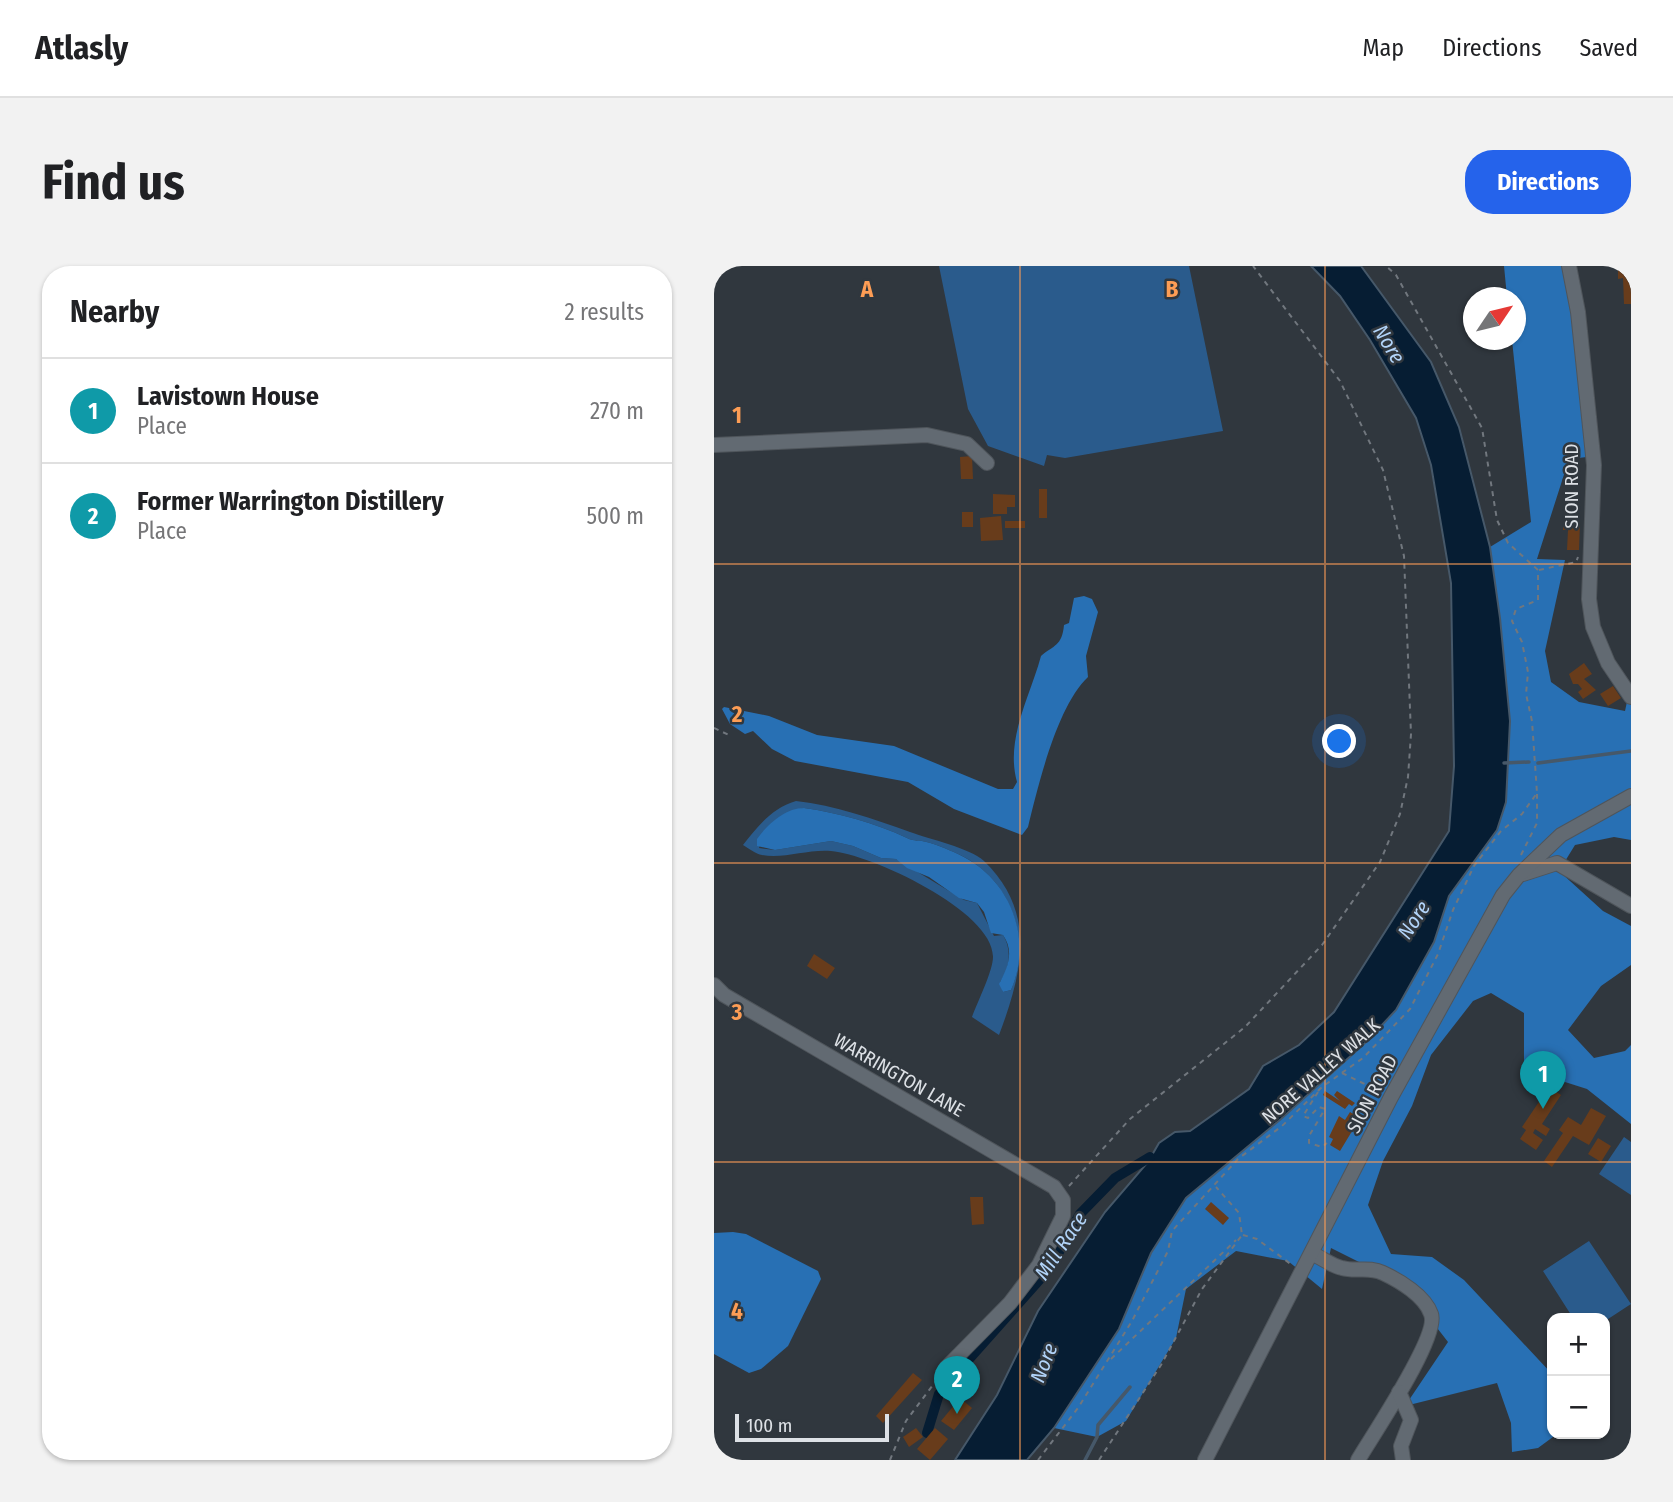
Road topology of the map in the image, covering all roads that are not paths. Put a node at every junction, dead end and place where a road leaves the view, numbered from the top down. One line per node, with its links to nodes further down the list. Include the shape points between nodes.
1 (1569, 266): 4 (street, SION ROAD, via 1594,465 1589,599 1593,627 1608,663)
2 (714, 445): 3 (street, via 927,435 967,444)
3 (987, 463)
4 (1631, 697)
5 (1631, 796): 6 (street, SION ROAD, via 1561,835)
6 (1519, 875): 7 (street, via 1557,863); 9 (street, SION ROAD, via 1503,895 1391,1097)
7 (1631, 906)
8 (714, 985): 10 (street, WARRINGTON LANE, via 1054,1187 1063,1200 1063,1216 1039,1265 1010,1303)
9 (1313, 1254): 11 (street, via 1343,1269 1372,1268 1423,1300 1432,1315 1432,1330); 12 (street, SION ROAD)
10 (946, 1368)
11 (1399, 1392): 13 (street); 14 (street, via 1411,1420 1401,1446)
12 (1205, 1460)
13 (1358, 1460)
14 (1403, 1460)

